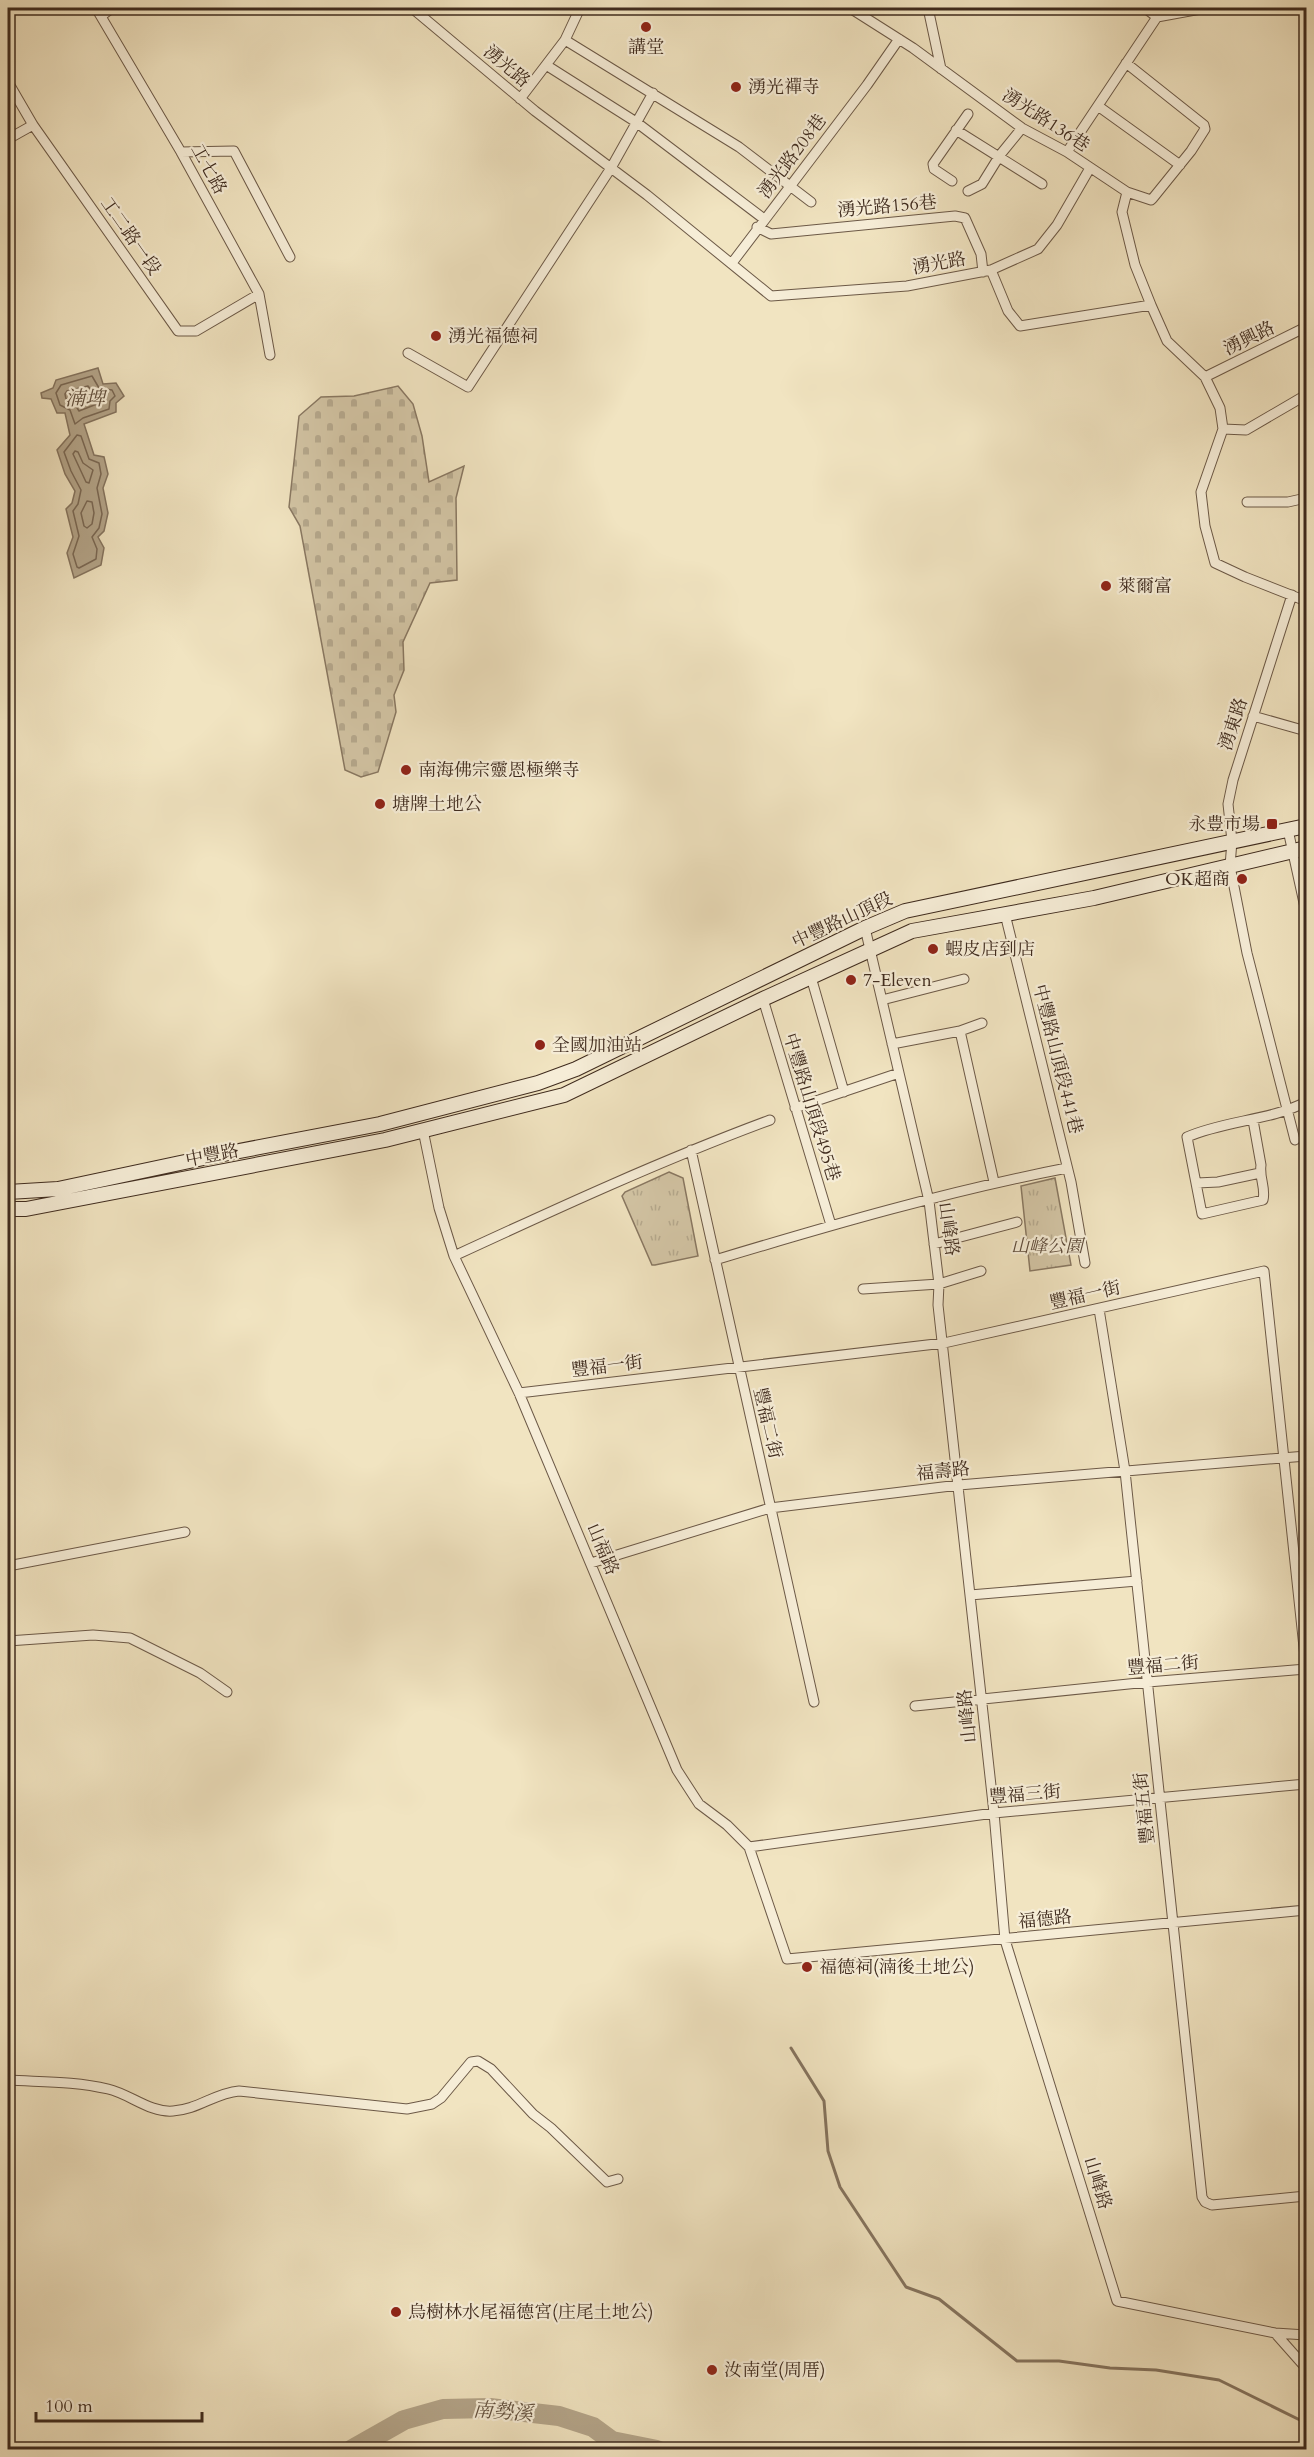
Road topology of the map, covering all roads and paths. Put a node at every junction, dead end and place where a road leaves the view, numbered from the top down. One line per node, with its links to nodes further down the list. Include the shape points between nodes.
1 (112, 8): 8 (street)
2 (412, 8): 17 (street, 湧光路)
3 (580, 8): 11 (street)
4 (928, 8): 14 (street)
5 (1145, 8): 9 (street)
6 (1206, 8): 9 (street)
7 (854, 9): 10 (street, 湧光路136巷)
8 (99, 12): 25 (street, 工七路)
9 (1157, 17): 12 (street)
10 (899, 39): 14 (street, 湧光路136巷); 33 (street, 湧光路208巷)
11 (565, 40): 13 (street); 16 (street)
12 (1126, 63): 18 (street); 28 (street, via 1204,125 1202,136)
13 (546, 65): 17 (street); 20 (street)
14 (940, 69): 22 (street, 湧光路136巷)
15 (8, 82): 21 (street, 工二路一段)
16 (654, 93): 20 (street); 33 (street)
17 (520, 99): 29 (street, 湧光路)
18 (1098, 106): 26 (street); 28 (street)
19 (968, 114): 23 (street)
20 (636, 122): 29 (street); 37 (street)
21 (33, 125): 24 (street); 42 (street, 工二路一段, via 178,331 196,331)
22 (1022, 128): 26 (street, 湧光路136巷); 27 (street)
23 (956, 130): 27 (street); 31 (street, via 933,164 934,169)
24 (8, 139)
25 (181, 152): 39 (street, via 234,151); 42 (street, 工七路)
26 (1067, 152): 30 (street, 湧光路136巷)
27 (1000, 155): 32 (street); 34 (street, via 982,184)
28 (1180, 165): 35 (street, via 1150,200)
29 (611, 168): 40 (street, 湧光路); 45 (street, via 468,387)
30 (1090, 168): 35 (street, 湧光路136巷); 41 (street, via 1057,225 1038,249)
31 (952, 181)
32 (1042, 184)
33 (790, 185): 36 (street); 37 (street, 湧光路208巷)
34 (968, 191)
35 (1127, 192): 43 (street, via 1122,212)
36 (811, 202)
37 (764, 219): 38 (street, 湧光路208巷)
38 (757, 227): 40 (street, 湧光路208巷); 41 (street, 湧光路156巷, via 771,234 955,216 965,218)
39 (290, 257)
40 (732, 264): 41 (street, 湧光路, via 771,296 907,286)
41 (987, 271): 43 (street, 湧光路, via 1020,326)
42 (259, 294): 46 (street, 工七路)
43 (1151, 305): 47 (street, via 1167,341)
44 (1306, 327): 47 (street, 湧興路)
45 (408, 353)
46 (270, 355)
47 (1205, 378): 49 (street, via 1220,408)
48 (1306, 395): 49 (street, via 1246,430)
49 (1223, 429): 52 (street, via 1202,492 1205,526 1215,563)
50 (1306, 498): 51 (street)
51 (1247, 502)
52 (1292, 595): 53 (street); 54 (street, 湧東路)
53 (1306, 601)
54 (1253, 716): 55 (street); 58 (street, 湧東路, via 1228,804)
55 (1306, 731)
56 (1306, 826): 57 (main road, 中豐路山頂段)
57 (1288, 830): 58 (main road, 中豐路山頂段); 60 (street)
58 (1232, 842): 61 (street, 湧東路); 64 (main road, 中豐路山頂段, via 905,911)
59 (1306, 848): 60 (main road)
60 (1292, 851): 61 (main road); 62 (street)
61 (1230, 866): 63 (main road); 77 (street, 湧東路, via 1247,953)
62 (1306, 912)
63 (1005, 914): 65 (main road, via 912,931); 84 (street, 中豐路山頂段441巷)
64 (865, 928): 65 (street, 山峰路); 78 (main road, 中豐路山頂段, via 576,1069 538,1083)
65 (869, 950): 66 (main road); 69 (street, 山峰路)
66 (811, 977): 68 (main road); 74 (street)
67 (964, 979): 69 (street)
68 (763, 999): 76 (street, 中豐路山頂段495巷); 81 (main road, via 564,1095)
69 (882, 1000): 72 (street, 山峰路)
70 (982, 1023): 71 (street)
71 (960, 1031): 72 (street); 86 (street)
72 (892, 1044): 73 (street, 山峰路)
73 (899, 1073): 74 (street); 89 (street, 山峰路)
74 (844, 1092): 76 (street)
75 (1306, 1102): 77 (street)
76 (795, 1108): 92 (street, 中豐路山頂段495巷)
77 (1288, 1112): 80 (street); 82 (street, 湧東路)
78 (415, 1114): 88 (main road, 中豐路, via 58,1189)
79 (770, 1120): 83 (street)
80 (1253, 1120): 85 (street); 87 (street, via 1187,1137)
81 (423, 1130): 90 (main road, 中豐路, via 206,1175 26,1209); 94 (street, 山福路, via 439,1208)
82 (1295, 1140)
83 (691, 1150): 94 (street); 95 (street, 豐福二街)
84 (1067, 1168): 86 (street); 96 (street, 中豐路山頂段441巷)
85 (1260, 1173): 87 (street); 87 (street, via 1263,1200 1202,1214)
86 (994, 1182): 89 (street)
87 (1197, 1184)
88 (8, 1192)
89 (929, 1201): 92 (street); 93 (street, 山峰路)
90 (8, 1209)
91 (1017, 1222): 93 (street)
92 (831, 1225): 95 (street)
93 (934, 1244): 98 (street, 山峰路)
94 (454, 1256): 103 (street, 山福路)
95 (715, 1260): 102 (street, 豐福二街)
96 (1085, 1263)
97 (981, 1271): 98 (street)
98 (939, 1284): 99 (street); 101 (street, 山峰路)
99 (863, 1289)
100 (1099, 1309): 101 (street, 豐福一街); 105 (street, 豐福一街, via 1264,1271); 106 (street, 豐福五街)
101 (944, 1343): 102 (street, 豐福一街); 107 (street, 山峰路)
102 (738, 1367): 103 (street, 豐福一街); 108 (street, 豐福二街)
103 (519, 1393): 110 (street, 山福路)
104 (1306, 1456): 105 (street, 福壽路)
105 (1284, 1458): 106 (street, 福壽路); 115 (street, 豐福一街)
106 (1125, 1471): 107 (street, 福壽路); 112 (street, 豐福五街)
107 (959, 1485): 108 (street, 福壽路); 113 (street, 山峰路)
108 (770, 1508): 110 (street, 福壽路); 119 (street, 豐福二街)
109 (185, 1532): 111 (street)
110 (591, 1563): 124 (street, 山福路, via 688,1791)
111 (8, 1566)
112 (1137, 1581): 113 (street); 116 (street, 豐福五街)
113 (970, 1595): 118 (street, 山峰路)
114 (8, 1641): 117 (street, via 93,1635 130,1638 200,1673)
115 (1306, 1668): 116 (street, 豐福二街)
116 (1148, 1682): 118 (street, 豐福二街); 122 (street, 豐福五街)
117 (227, 1692)
118 (982, 1698): 120 (street, 豐福二街); 123 (street, 山峰路)
119 (814, 1702)
120 (915, 1706)
121 (1306, 1784): 122 (street, 豐福三街)
122 (1160, 1798): 123 (street, 豐福三街); 126 (street, 豐福五街)
123 (994, 1813): 124 (street, 豐福三街); 127 (street, 山峰路)
124 (749, 1847): 128 (street, 山福路)
125 (1306, 1910): 126 (street, 福德路)
126 (1172, 1923): 127 (street, 福德路); 131 (street, 豐福五街, via 1204,2202 1212,2205)
127 (1005, 1940): 128 (street, 福德路); 132 (street, 山峰路, via 1117,2301)
128 (787, 1959)
129 (8, 2080): 130 (street, via 78,2083 111,2090 172,2112 195,2108 226,2092 238,2091 407,2109 441,2098 471,2062 478,2061 491,2069 607,2182)
130 (618, 2179)
131 (1306, 2196)
132 (1275, 2333): 133 (street, 山峰路); 134 (street)
133 (1306, 2335)
134 (1306, 2368)

